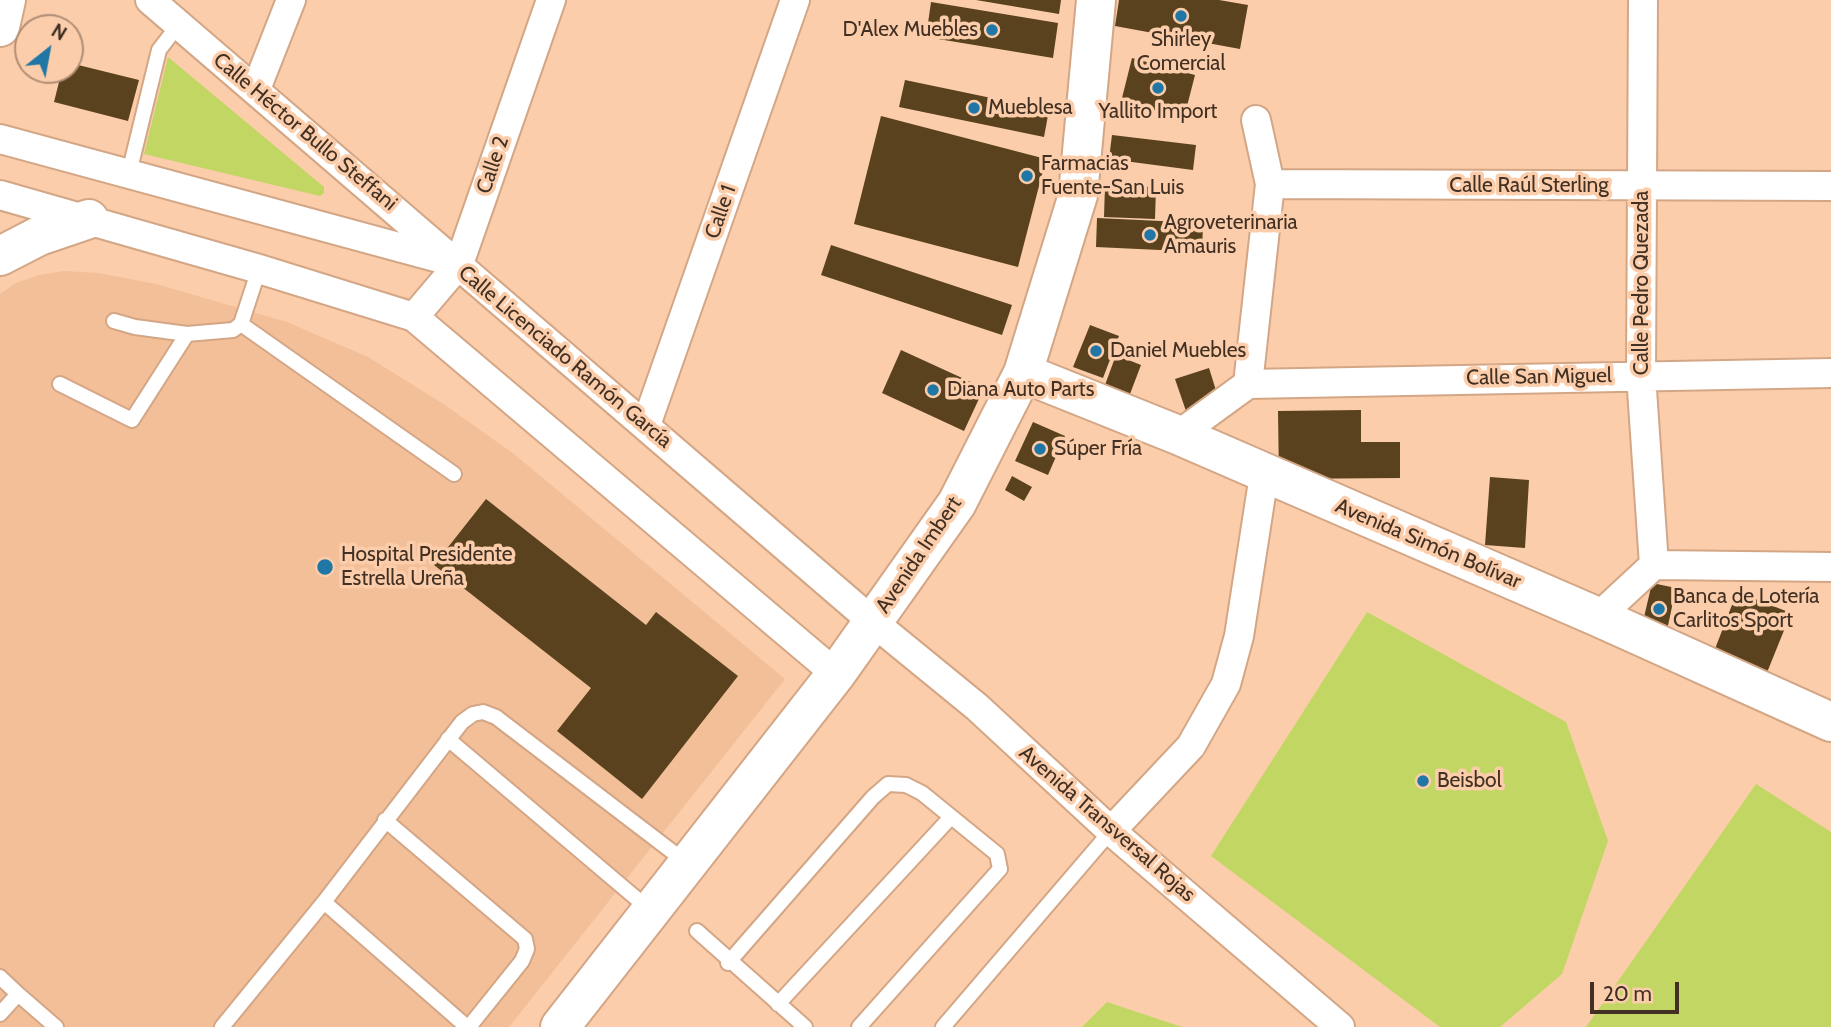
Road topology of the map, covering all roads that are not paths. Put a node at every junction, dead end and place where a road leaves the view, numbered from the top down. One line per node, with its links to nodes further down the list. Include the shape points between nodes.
1 (6, 0): 9 (main road)
2 (150, 0): 8 (street, Calle Héctor Bullo Steffani)
3 (292, 0): 10 (street)
4 (551, 0): 20 (street, Calle 2)
5 (795, 0): 31 (street, Calle 1)
6 (1096, 0): 26 (main road, Avenida Imbert, via 1078,195)
7 (1643, 0): 16 (street, Calle Pedro Quezada)
8 (179, 24): 10 (street, Calle Héctor Bullo Steffani); 13 (lane, via 159,50)
9 (0, 27)
10 (256, 89): 20 (street, Calle Héctor Bullo Steffani)
11 (1256, 120): 14 (street)
12 (0, 139): 13 (street, Calle Licenciado Ramón García)
13 (129, 173): 20 (street, Calle Licenciado Ramón García)
14 (1270, 184): 16 (street, Calle Raúl Sterling); 30 (street)
15 (1831, 186): 16 (street, Calle Raúl Sterling)
16 (1642, 187): 28 (street, Calle Pedro Quezada)
17 (0, 195): 18 (street)
18 (89, 219): 19 (main road); 21 (street)
19 (0, 256)
20 (459, 264): 22 (street, Calle 2); 31 (street, Calle Licenciado Ramón García)
21 (259, 269): 22 (street); 24 (lane)
22 (414, 317): 39 (street)
23 (114, 321): 25 (lane)
24 (241, 324): 25 (lane, via 233,330); 33 (lane)
25 (187, 334): 29 (lane, via 132,420)
26 (1023, 373): 32 (main road, Avenida Simón Bolívar); 38 (main road, Avenida Imbert, via 957,503)
27 (1831, 373): 28 (street, Calle San Miguel)
28 (1641, 375): 30 (street, Calle San Miguel); 35 (street, Calle Pedro Quezada)
29 (60, 384)
30 (1248, 384): 32 (street)
31 (646, 425): 38 (street, Calle Licenciado Ramón García)
32 (1178, 435): 34 (main road, Avenida Simón Bolívar)
33 (454, 474)
34 (1264, 475): 37 (main road, Avenida Simón Bolívar); 44 (street, via 1239,636 1226,684 1191,746)
35 (1654, 565): 36 (street); 37 (street)
36 (1831, 566)
37 (1598, 617): 40 (main road, Avenida Simón Bolívar)
38 (873, 622): 39 (main road, Avenida Imbert); 44 (street, Avenida Transversal Rojas, via 976,707)
39 (836, 674): 45 (main road, Avenida Imbert)
40 (1831, 722)
41 (448, 739): 43 (lane); 45 (lane, via 473,714 496,717); 47 (lane)
42 (951, 817): 49 (lane, via 906,785 888,785); 52 (lane); 59 (lane, via 997,854 1000,869)
43 (385, 820): 46 (lane); 56 (lane, via 525,939 522,961)
44 (1111, 831): 60 (lane); 61 (street, Avenida Transversal Rojas)
45 (688, 863): 47 (main road, Avenida Imbert)
46 (324, 902): 55 (lane); 56 (lane)
47 (650, 910): 57 (main road, Avenida Imbert)
48 (696, 931): 49 (lane)
49 (729, 963): 52 (lane)
50 (0, 977): 51 (lane)
51 (18, 994): 53 (lane); 54 (lane)
52 (778, 1004): 58 (lane)
53 (0, 1014)
54 (56, 1027)
55 (222, 1027)
56 (468, 1027)
57 (560, 1027)
58 (805, 1027)
59 (859, 1027)
60 (943, 1027)
61 (1340, 1027)

